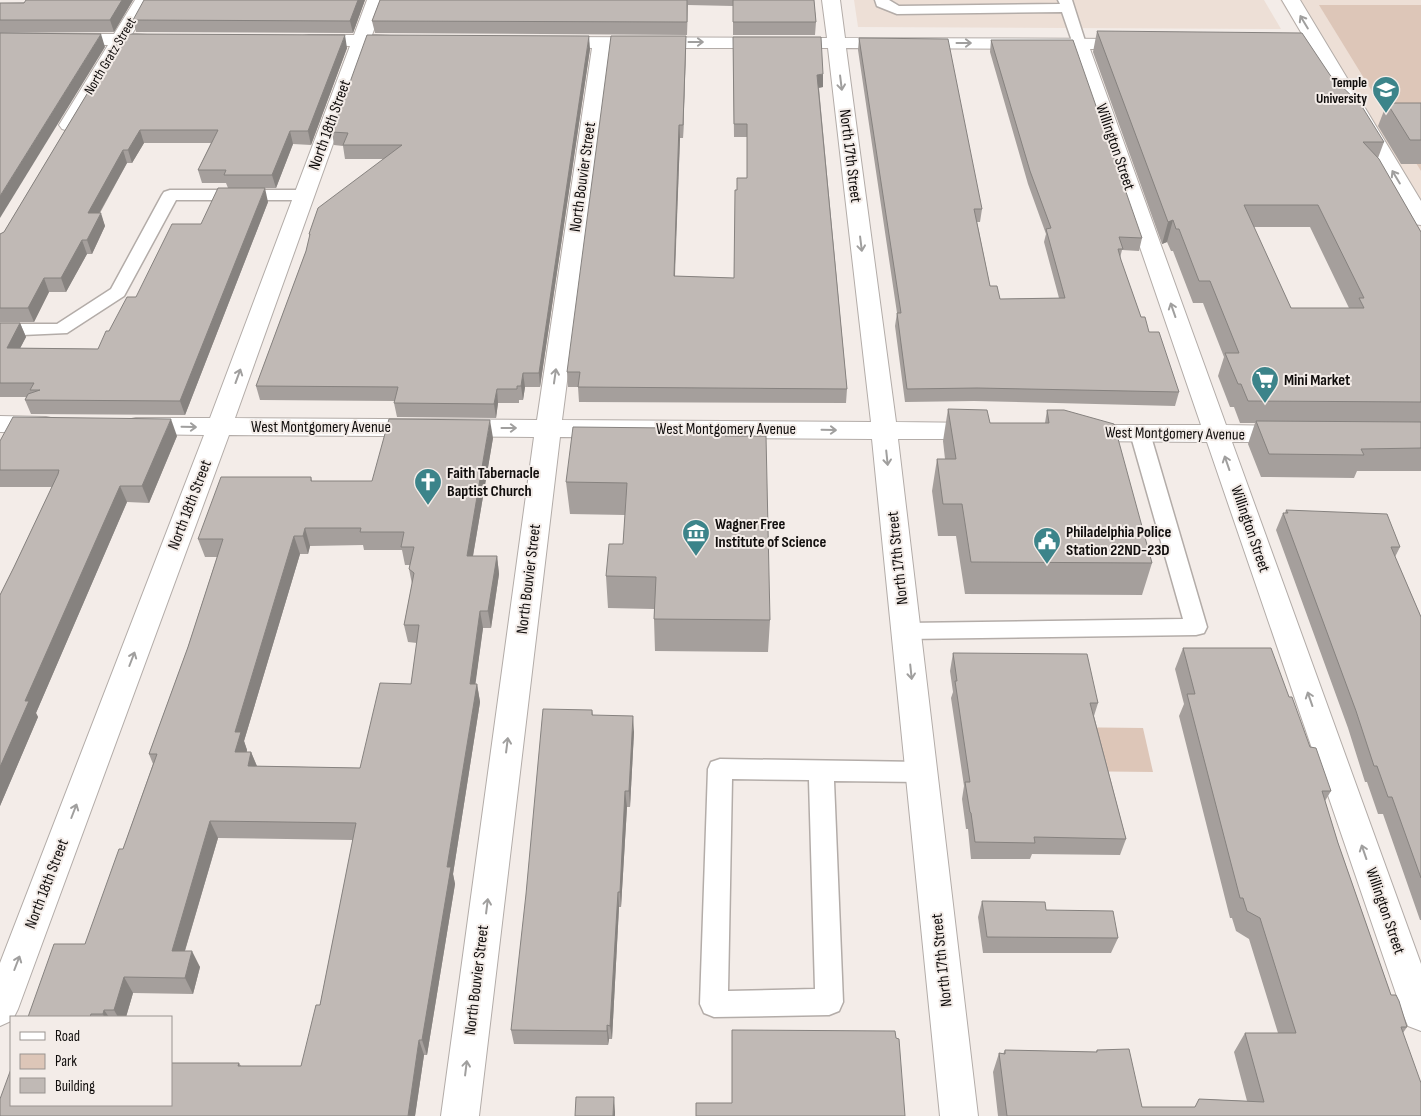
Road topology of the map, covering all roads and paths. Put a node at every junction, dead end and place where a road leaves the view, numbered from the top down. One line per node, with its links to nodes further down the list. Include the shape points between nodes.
1 (144, 0): 8 (street, North Gratz Street)
2 (376, 0): 11 (street, North 18th Street)
3 (832, 0): 15 (street, North 17th Street)
4 (882, 0): 6 (lane, via 897,10)
5 (1291, 0): 19 (street, one-way to 5)
6 (1067, 4): 16 (lane)
7 (0, 39): 8 (street)
8 (120, 40): 9 (street); 20 (street, North Gratz Street)
9 (177, 40)
10 (293, 40): 11 (street)
11 (361, 40): 12 (street); 21 (street, North 18th Street)
12 (418, 41)
13 (534, 42): 14 (street)
14 (602, 42): 15 (street, one-way to 15); 28 (street, North Bouvier Street, one-way to 14)
15 (835, 42): 16 (street, one-way to 16); 29 (street, North 17th Street, one-way to 29)
16 (1079, 44): 17 (street); 33 (street, Willington Street, one-way to 16)
17 (1148, 44)
18 (1255, 44): 19 (street)
19 (1318, 44): 22 (street, one-way to 19)
20 (60, 139)
21 (304, 195): 23 (lane, via 170,195 118,292 60,329); 27 (street, North 18th Street, one-way to 21)
22 (1421, 219)
23 (0, 330)
24 (0, 424): 25 (street)
25 (70, 425)
26 (109, 426): 27 (street, West Montgomery Avenue, one-way to 27)
27 (219, 427): 28 (street, West Montgomery Avenue, one-way to 28); 38 (street, North 18th Street, one-way to 27)
28 (548, 428): 29 (street, West Montgomery Avenue, one-way to 29); 40 (street, North Bouvier Street, one-way to 28)
29 (884, 430): 30 (street, West Montgomery Avenue); 35 (street, North 17th Street, one-way to 35)
30 (1002, 432)
31 (1052, 432): 32 (street, West Montgomery Avenue)
32 (1140, 433): 33 (street, West Montgomery Avenue); 35 (lane, via 1196,627)
33 (1217, 434): 34 (street, West Montgomery Avenue); 39 (street, Willington Street, one-way to 33)
34 (1314, 434)
35 (906, 631): 37 (street, North 17th Street, one-way to 37)
36 (821, 770): 36 (lane, via 720,769 714,1004 829,1002); 37 (lane)
37 (922, 772): 41 (street, North 17th Street)
38 (0, 1009)
39 (1421, 1014)
40 (460, 1116)
41 (959, 1116)

